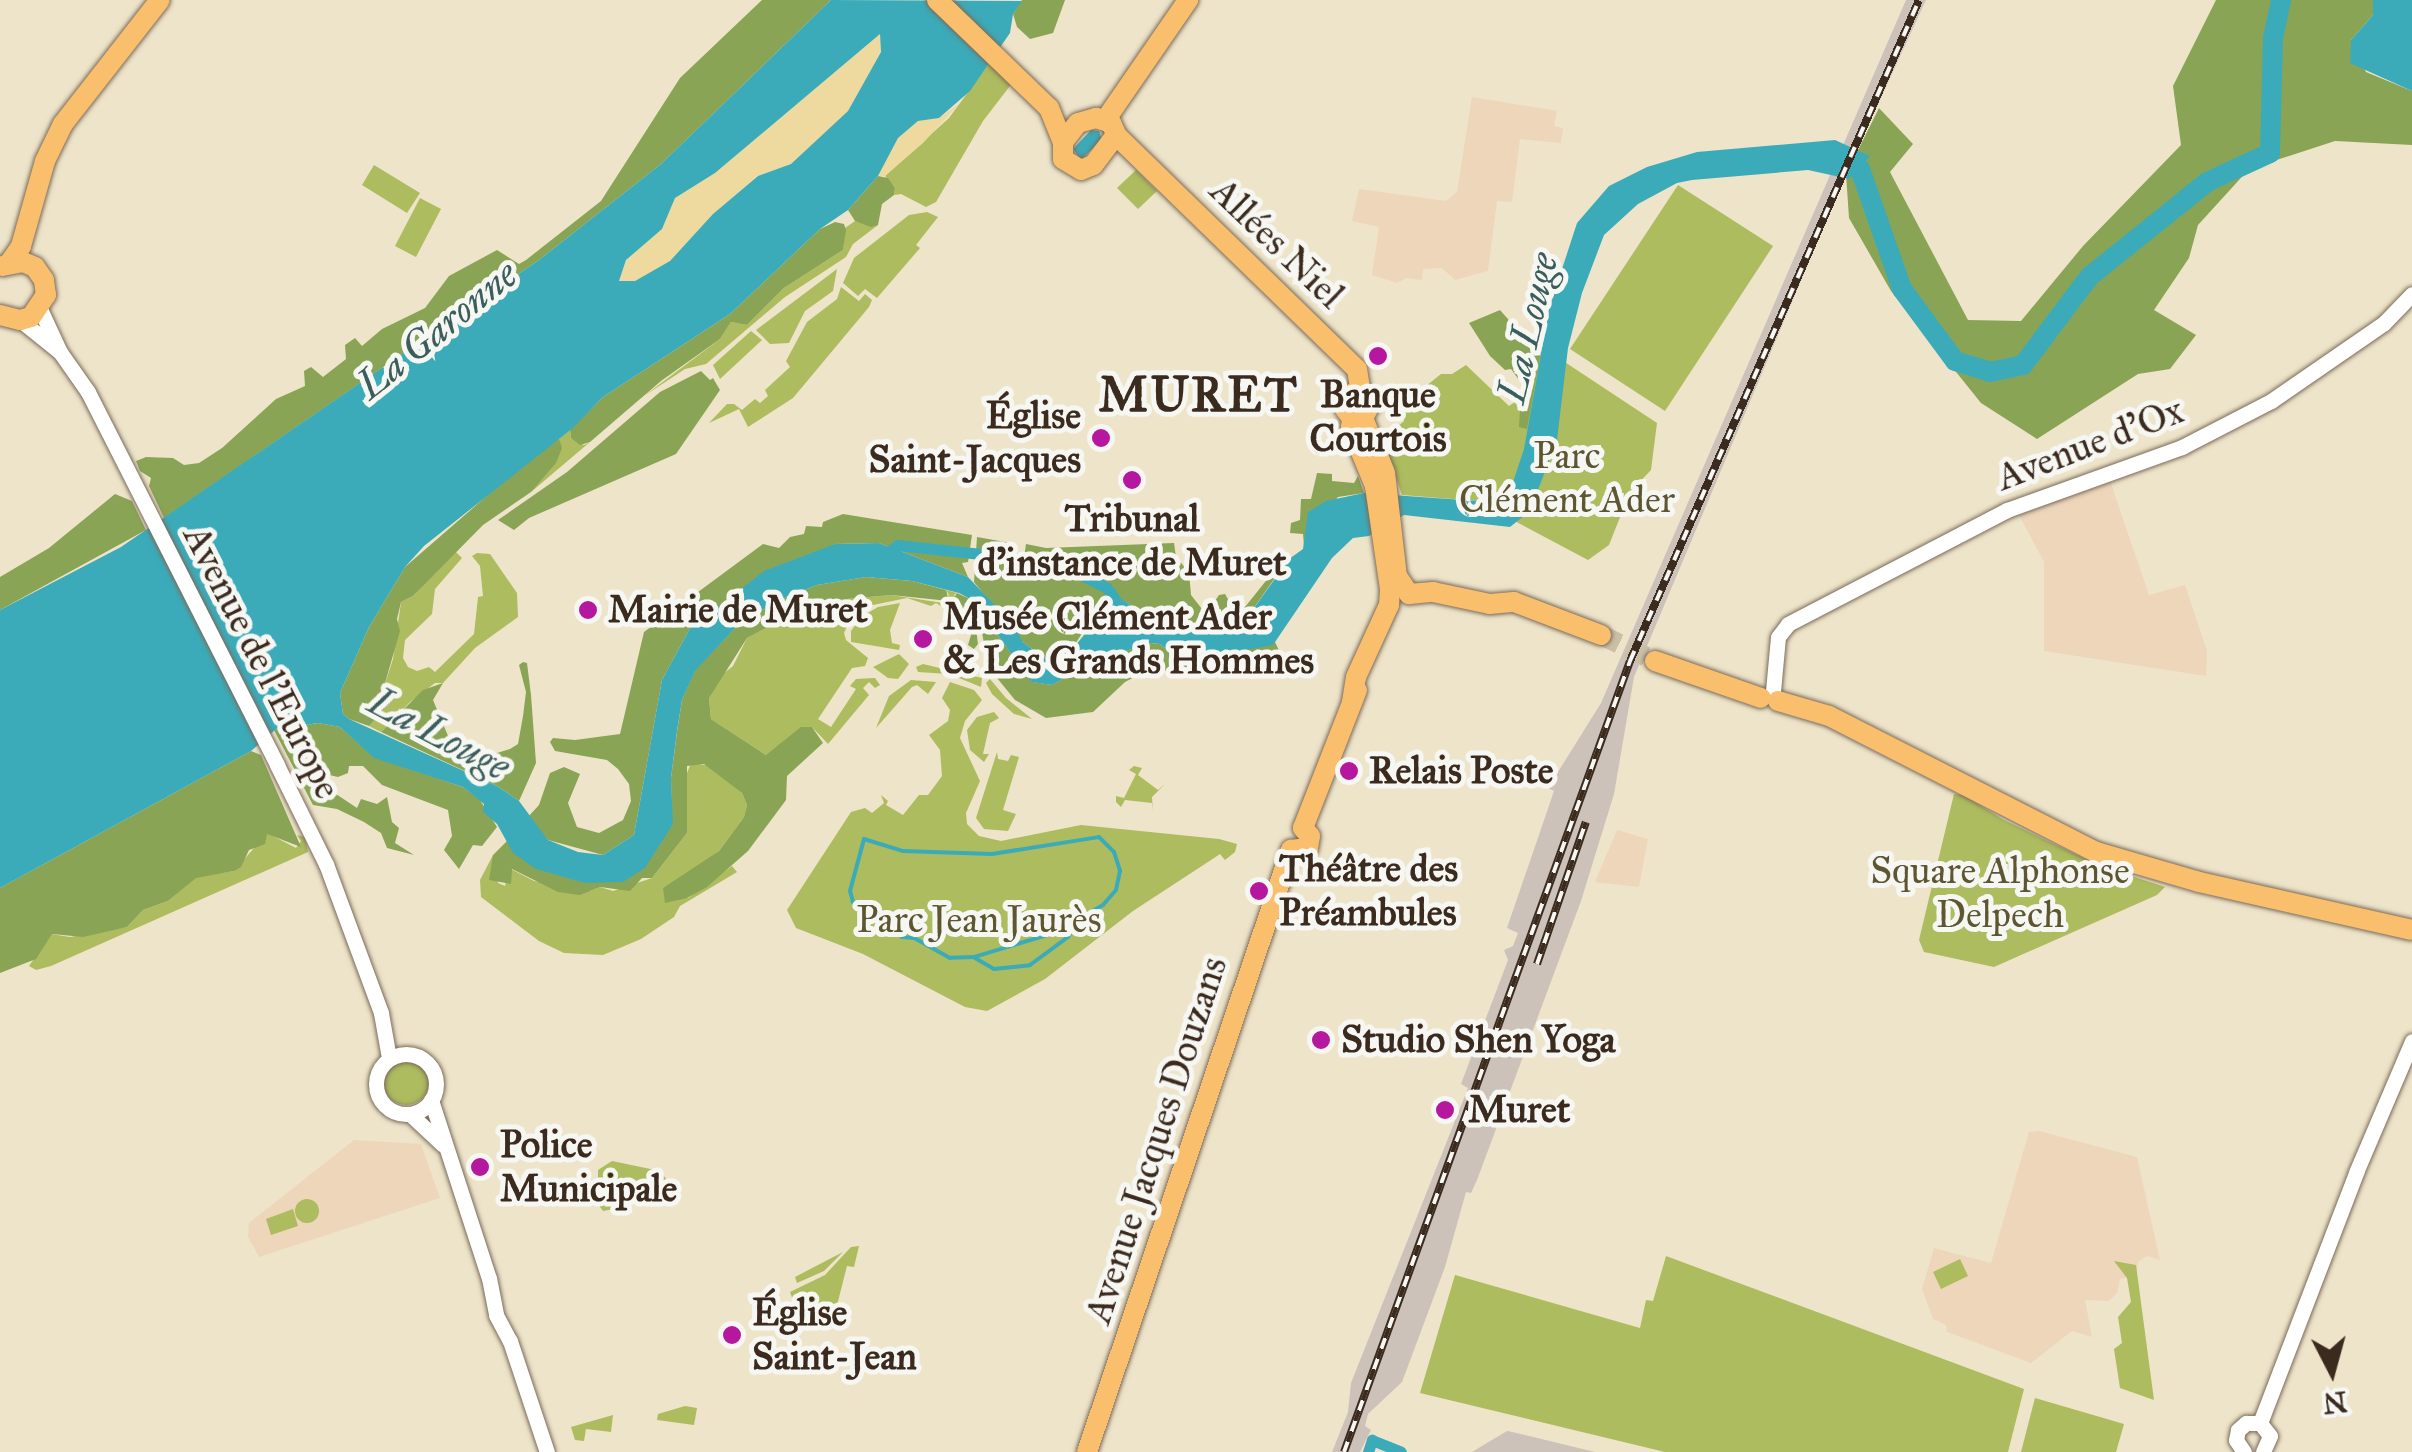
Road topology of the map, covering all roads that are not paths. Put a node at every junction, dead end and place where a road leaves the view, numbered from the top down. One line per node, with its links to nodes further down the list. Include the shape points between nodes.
1 (160, 0): 8 (main road, via 63,124)
2 (937, 0): 4 (main road)
3 (1188, 0): 6 (main road)
4 (1050, 108): 5 (main road); 7 (main road)
5 (1083, 121): 6 (main road); 7 (main road)
6 (1115, 138): 7 (main road, via 1080,170 1064,159); 15 (main road, Allées Niel, via 1356,369 1361,392 1345,401 1358,418 1351,428 1382,488)
7 (1063, 142)
8 (30, 216): 9 (main road, via 21,246); 10 (main road)
9 (5, 264): 10 (main road)
10 (34, 267): 12 (main road, via 44,280)
11 (2412, 294): 18 (street, Avenue d'Ox, via 2384,323 2271,401 2182,447 2007,510 1788,624 1779,634)
12 (40, 309): 13 (main road); 14 (street, Avenue de l'Europe)
13 (10, 318): 14 (street, Avenue de l'Europe)
14 (60, 352): 23 (street, Avenue de l'Europe, via 129,470 326,864)
15 (1398, 597): 16 (main road, via 1448,594 1514,602); 29 (main road, Avenue Jacques Douzans, via 1303,828 1287,834 1291,850)
16 (1601, 635)
17 (1655, 661): 18 (main road)
18 (1771, 697): 19 (main road, via 1829,716 2096,852)
19 (2332, 914): 20 (main road); 21 (main road)
20 (2412, 930)
21 (2412, 945)
22 (2412, 1041): 27 (street)
23 (396, 1056): 24 (street, via 423,1059 432,1070); 25 (street, via 378,1071 376,1093 389,1110)
24 (431, 1100): 25 (street); 26 (street)
25 (410, 1114): 26 (street)
26 (446, 1148): 28 (street)
27 (2260, 1423): 30 (street, via 2238,1430); 31 (street, via 2270,1436)
28 (546, 1452)
29 (1087, 1452)
30 (2244, 1452)
31 (2263, 1452)

